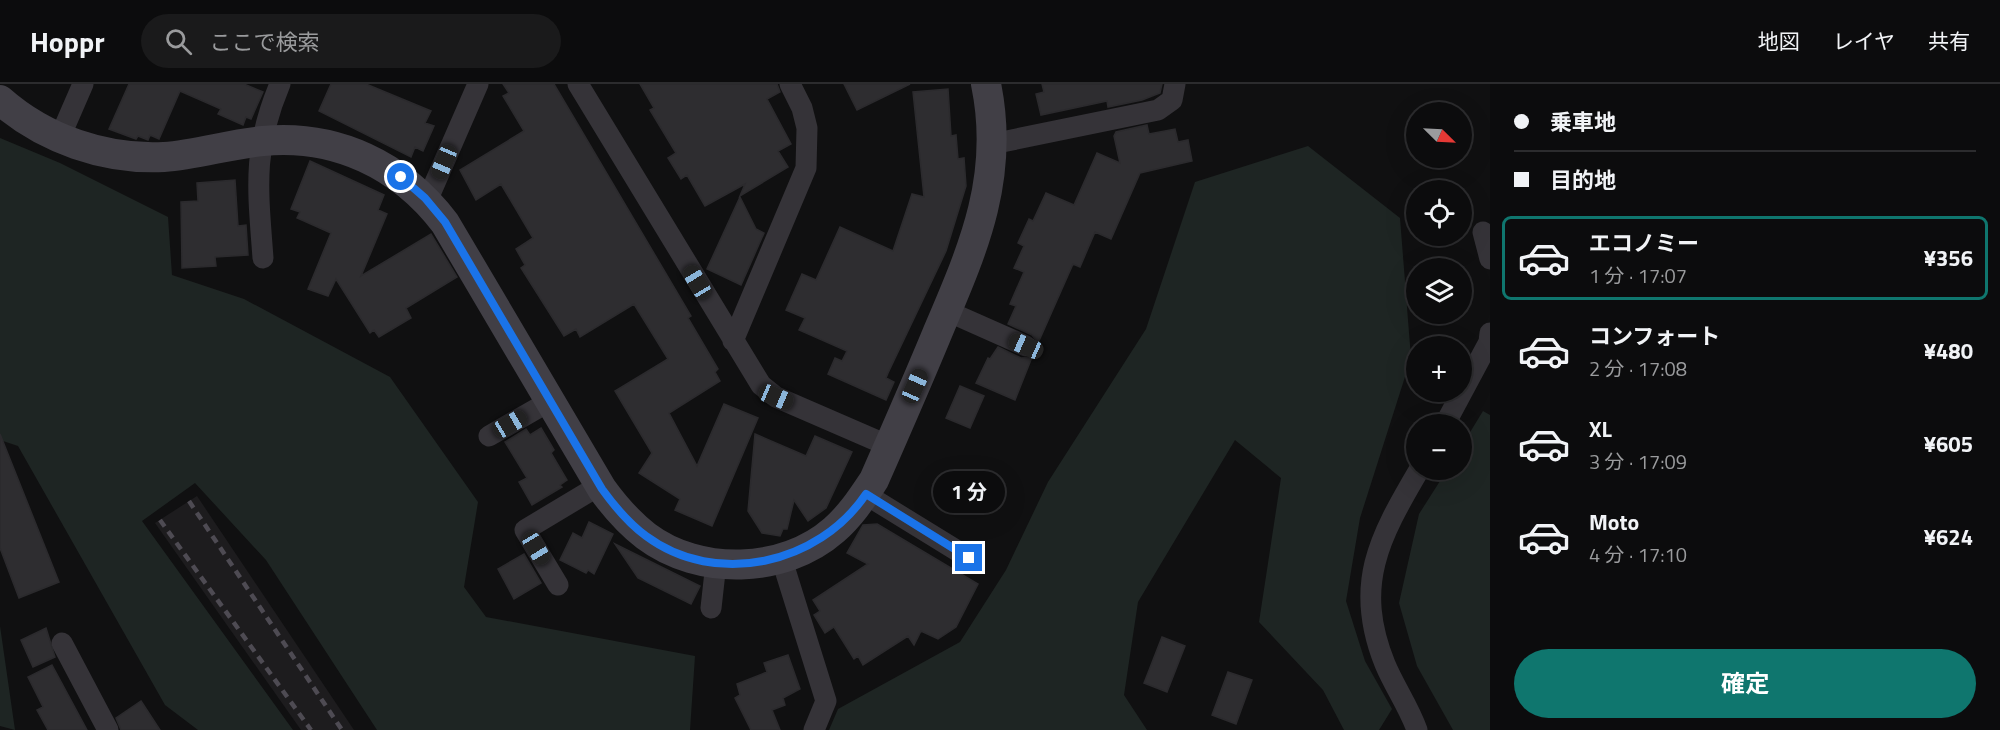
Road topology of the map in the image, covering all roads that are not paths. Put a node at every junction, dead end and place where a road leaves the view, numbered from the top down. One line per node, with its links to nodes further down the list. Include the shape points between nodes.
1 (83, 84): 9 (street)
2 (280, 84): 10 (street)
3 (478, 84): 12 (street)
4 (578, 84): 18 (street)
5 (790, 84): 18 (street, via 807,128 806,168)
6 (986, 84): 11 (street)
7 (1175, 84): 11 (street, via 1172,100 1158,110)
8 (0, 100): 9 (street, via 26,120)
9 (60, 137): 10 (street, via 91,149 138,157 186,155)
10 (260, 141): 12 (street, via 298,140 345,149 387,168); 14 (street)
11 (992, 144): 16 (street, via 988,194 978,235)
12 (427, 201): 20 (street, via 453,236)
13 (1484, 232): 15 (street)
14 (263, 258)
15 (1490, 259)
16 (947, 310): 19 (street); 23 (street)
17 (1490, 333): 21 (street, via 1489,342)
18 (733, 341): 23 (street, via 768,392)
19 (1026, 346)
20 (550, 401): 22 (street); 25 (street)
21 (1450, 414)
22 (489, 436)
23 (889, 446): 26 (street)
24 (1413, 480): 35 (street, via 1390,519 1372,566 1370,616 1385,664)
25 (600, 485): 29 (street, via 622,515 647,537 676,553); 30 (street, via 525,530)
26 (866, 494): 27 (street, via 832,531 805,549); 28 (street)
27 (781, 557): 29 (street, via 741,565); 34 (street, via 826,701)
28 (969, 558)
29 (716, 563): 31 (street)
30 (558, 585)
31 (711, 608)
32 (62, 643): 33 (street)
33 (108, 730)
34 (814, 730)
35 (1417, 730)

